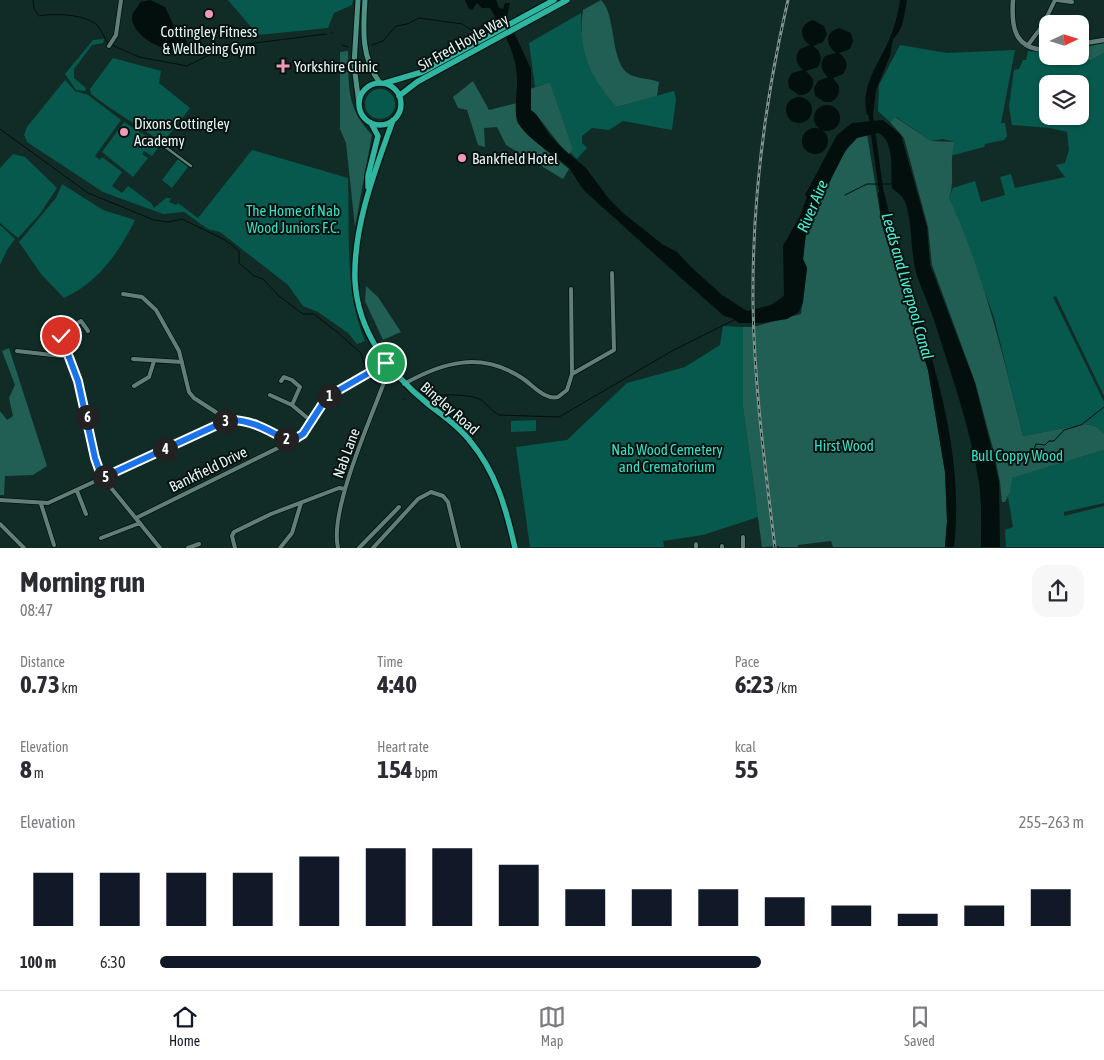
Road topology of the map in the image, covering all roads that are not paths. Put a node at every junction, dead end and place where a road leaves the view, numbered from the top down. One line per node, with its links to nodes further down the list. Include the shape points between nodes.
1 (121, 0): 12 (street, via 116,35)
2 (358, 0): 17 (main road, via 354,65)
3 (365, 0): 15 (main road, via 363,29 366,57 371,71)
4 (554, 0): 14 (highway, Sir Fred Hoyle Way)
5 (567, 0): 14 (highway, Sir Fred Hoyle Way)
6 (1013, 0): 11 (street, via 1012,24 1017,37)
7 (1056, 0): 8 (street); 11 (street)
8 (1072, 2)
9 (1104, 40): 10 (street)
10 (1089, 42)
11 (1028, 45): 13 (street)
12 (109, 46)
13 (1039, 48)
14 (441, 65): 15 (highway, Sir Fred Hoyle Way); 16 (highway, Sir Fred Hoyle Way)
15 (382, 83): 16 (highway, via 396,90); 17 (highway, via 368,87)
16 (400, 96): 18 (highway, via 400,109)
17 (359, 104): 19 (highway, via 360,111)
18 (393, 120): 19 (highway, via 381,124); 22 (highway, Bingley Road)
19 (369, 121): 22 (highway, via 378,136)
20 (164, 146): 21 (street)
21 (191, 166)
22 (367, 193): 34 (highway, Bingley Road, via 355,280 359,312 371,341)
23 (612, 273): 36 (street, via 614,350)
24 (571, 289): 36 (street)
25 (123, 294): 33 (street, via 142,297 150,302 179,351)
26 (78, 315): 27 (street)
27 (81, 321): 28 (street); 30 (street, via 61,336)
28 (88, 331)
29 (17, 351): 30 (street)
30 (70, 357): 45 (street)
31 (133, 360): 32 (street)
32 (154, 361): 33 (street); 39 (street, via 149,377)
33 (182, 362): 42 (street, via 189,392)
34 (386, 363): 35 (highway, Bingley Road); 43 (street, Bankfield Drive, via 327,397)
35 (391, 370): 38 (highway, Bingley Road); 46 (street, Nab Lane)
36 (572, 374): 38 (street, via 564,394 552,398 508,370 476,362 455,362)
37 (281, 381): 41 (street, via 284,377 300,387)
38 (404, 384): 69 (highway, Bingley Road, via 469,439 487,463 497,484)
39 (134, 386)
40 (270, 395): 41 (street)
41 (292, 405): 43 (street)
42 (228, 420): 44 (street, via 238,419 254,424); 45 (street)
43 (311, 421): 44 (street, Bankfield Drive, via 303,434)
44 (290, 442): 53 (street, Bankfield Drive)
45 (102, 478): 47 (street); 53 (street)
46 (345, 489): 49 (street, via 339,488); 65 (street, Nab Lane, via 338,521)
47 (76, 491): 50 (street); 52 (street)
48 (0, 500): 50 (street)
49 (302, 503): 63 (street, via 234,532); 64 (street, via 292,533)
50 (41, 504): 59 (street)
51 (398, 507): 66 (street)
52 (86, 514)
53 (136, 518): 54 (street)
54 (140, 523): 57 (street); 61 (street)
55 (0, 524): 60 (street)
56 (742, 537): 70 (street)
57 (101, 538)
58 (199, 544): 62 (street)
59 (54, 545)
60 (24, 548)
61 (160, 548)
62 (188, 548)
63 (235, 548)
64 (280, 548)
65 (338, 548)
66 (359, 548)
67 (372, 548): 68 (street, via 418,499 431,492 443,496 448,502)
68 (459, 548)
69 (515, 548)
70 (743, 548)

